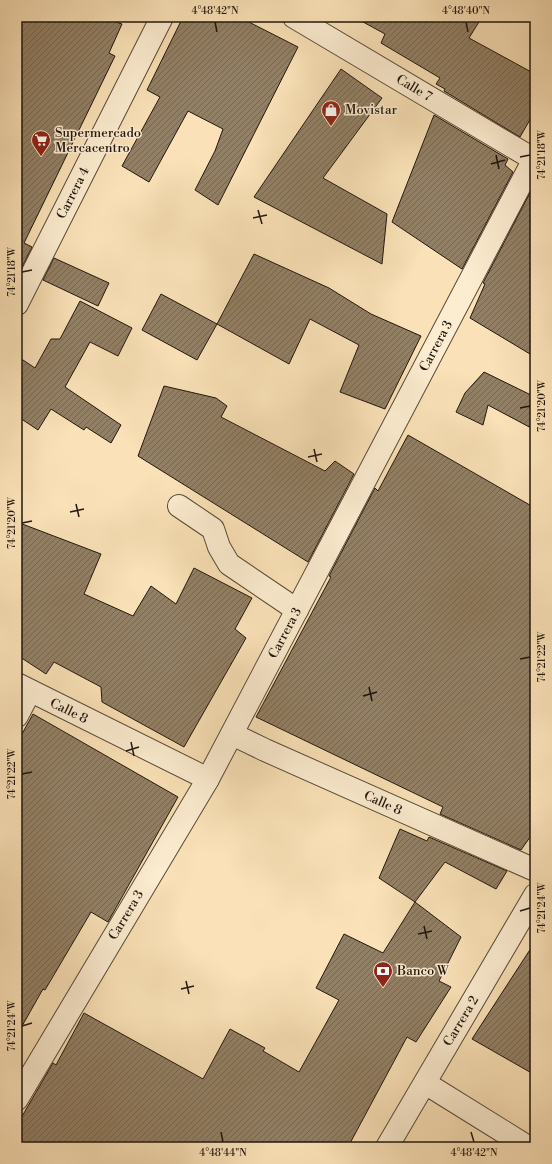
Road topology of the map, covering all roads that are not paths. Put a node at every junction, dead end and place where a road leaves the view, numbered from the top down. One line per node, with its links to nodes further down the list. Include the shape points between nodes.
1 (162, 17): 4 (street, Carrera 4)
2 (294, 17): 3 (street, Calle 7)
3 (535, 159): 6 (street, Carrera 3)
4 (17, 304)
5 (179, 506): 6 (street, via 213,530 229,564)
6 (297, 610): 9 (street, Carrera 3)
7 (23, 688): 8 (street); 10 (street, Calle 8)
8 (17, 716)
9 (232, 734): 10 (street, Carrera 3); 11 (street, Calle 8)
10 (208, 779): 13 (street, Carrera 3)
11 (535, 870)
12 (535, 895): 14 (street, Carrera 2)
13 (24, 1069): 15 (street, Carrera 3)
14 (425, 1083): 16 (street, Carrera 2); 17 (street)
15 (17, 1099)
16 (387, 1147)
17 (528, 1147)

